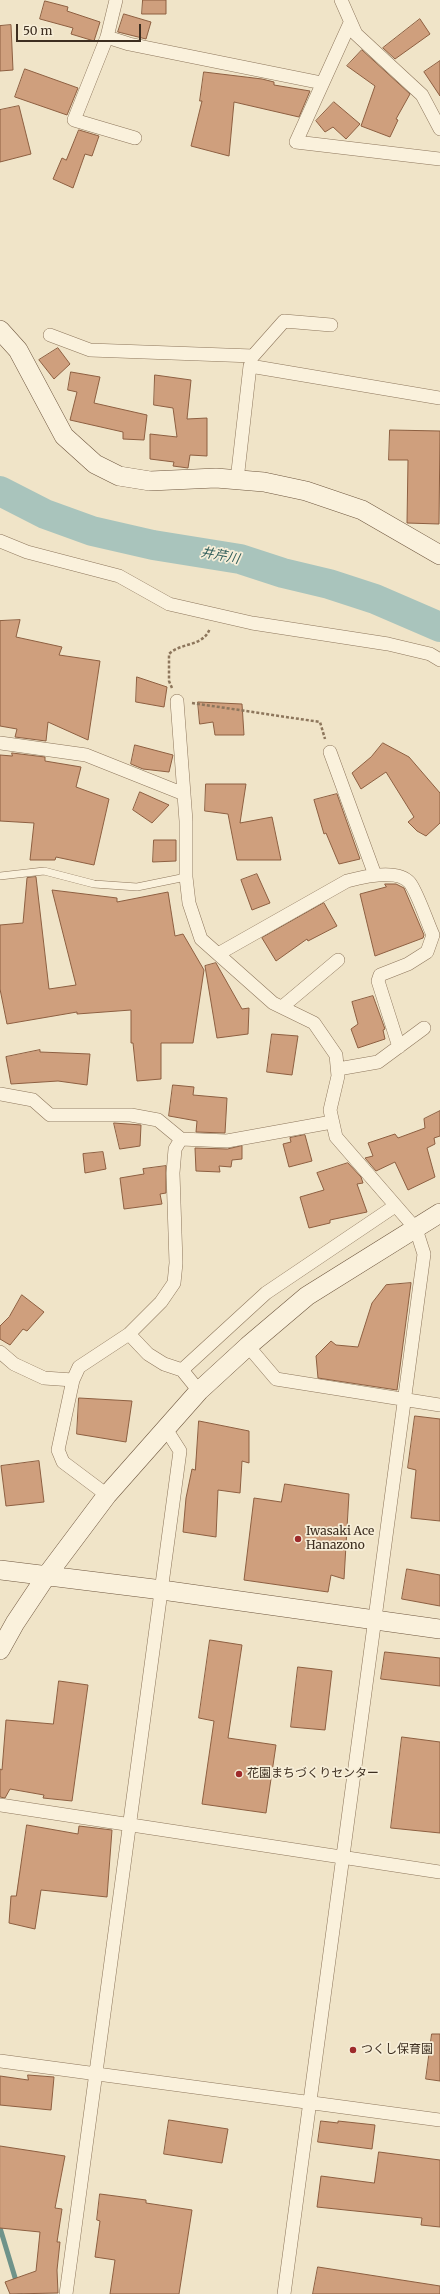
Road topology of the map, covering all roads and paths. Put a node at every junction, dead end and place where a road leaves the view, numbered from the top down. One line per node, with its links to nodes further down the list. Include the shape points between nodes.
1 (116, 0): 4 (street)
2 (341, 0): 3 (street)
3 (350, 23): 5 (street); 6 (street, via 356,34 422,95)
4 (107, 36): 5 (street, via 129,44); 7 (street, via 74,120)
5 (322, 83): 8 (street, via 296,142)
6 (440, 129)
7 (135, 138)
8 (440, 159)
9 (331, 325): 12 (street, via 284,321)
10 (0, 330): 14 (street, via 18,350 64,436 95,464 119,476 150,481 216,478)
11 (50, 335): 12 (street, via 90,350)
12 (251, 361): 13 (street); 14 (street)
13 (440, 398)
14 (237, 480): 16 (street, via 264,482 306,491 362,510)
15 (0, 542): 17 (street, via 27,552 119,576 169,604)
16 (440, 555)
17 (214, 614): 18 (street, via 252,623 388,644 430,654); 19 (path, via 208,633 200,641 175,649 169,654 169,681)
18 (440, 660)
19 (177, 701): 21 (path, via 320,722); 22 (street)
20 (0, 743): 22 (street, via 86,755)
21 (330, 752): 23 (street)
22 (184, 794): 25 (street)
23 (375, 875): 26 (street, via 347,881); 30 (street, via 395,875 409,882 433,935 427,952 408,964 380,975 378,981)
24 (0, 876): 25 (lane, via 44,871 94,884 137,887)
25 (186, 877): 26 (street, via 189,903 201,940)
26 (218, 954): 28 (street, via 273,1003)
27 (338, 960): 28 (street)
28 (282, 1007): 31 (street, via 314,1023 336,1055)
29 (424, 1028): 30 (street)
30 (399, 1047): 31 (street, via 378,1062)
31 (338, 1069): 33 (street, via 330,1110)
32 (0, 1094): 34 (street, via 33,1100 50,1115 131,1115 158,1120)
33 (332, 1122): 34 (street, via 227,1140); 35 (street, via 336,1137)
34 (181, 1139): 38 (street, via 175,1149 174,1283 161,1302)
35 (395, 1206): 37 (street); 41 (street, via 266,1293)
36 (440, 1213): 37 (street)
37 (416, 1229): 39 (street, via 390,1242 308,1296); 44 (street, via 424,1254)
38 (129, 1334): 41 (street, via 148,1354 164,1364); 42 (street, via 79,1367)
39 (248, 1346): 43 (street); 44 (street, via 276,1379)
40 (0, 1352): 42 (street, via 14,1364 44,1378)
41 (182, 1370): 43 (street)
42 (73, 1380): 47 (street, via 58,1450 63,1462)
43 (199, 1392): 46 (street)
44 (405, 1400): 45 (street); 51 (street)
45 (440, 1405)
46 (166, 1429): 47 (street); 50 (street, via 180,1451)
47 (107, 1495): 49 (street)
48 (0, 1570): 49 (street)
49 (47, 1575): 50 (street); 53 (street)
50 (162, 1590): 51 (street); 55 (street)
51 (374, 1619): 52 (street); 56 (street)
52 (440, 1629)
53 (0, 1650)
54 (0, 1805): 55 (street)
55 (130, 1824): 56 (street); 59 (street)
56 (342, 1856): 57 (street); 60 (street)
57 (440, 1872)
58 (0, 2061): 59 (street)
59 (95, 2075): 60 (street); 62 (street)
60 (310, 2103): 61 (street); 63 (street)
61 (440, 2120)
62 (66, 2294)
63 (284, 2294)

